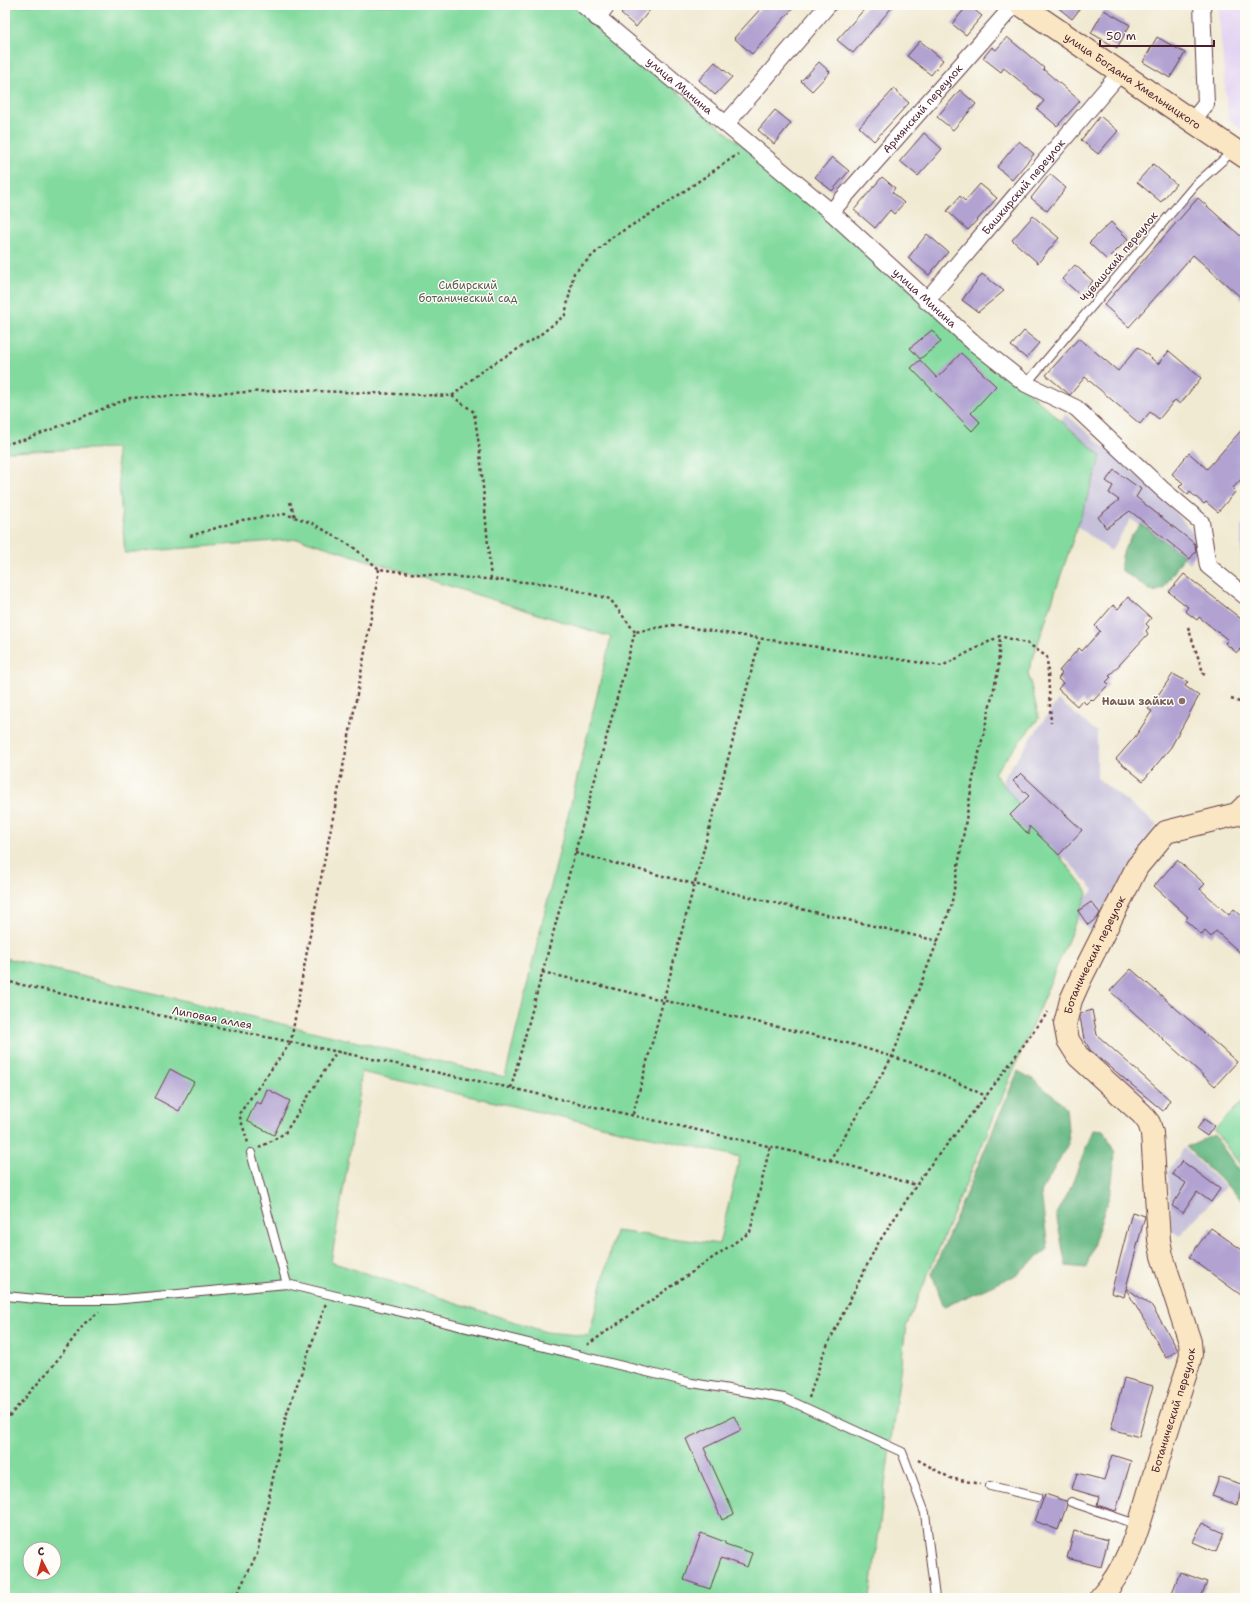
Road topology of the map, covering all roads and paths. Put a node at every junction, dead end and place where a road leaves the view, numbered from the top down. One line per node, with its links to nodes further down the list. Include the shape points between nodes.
1 (583, 5): 7 (street, улица Минина)
2 (608, 5): 7 (street)
3 (828, 5): 10 (street)
4 (1014, 5): 13 (street, Армянский переулок)
5 (1020, 5): 8 (street, улица Богдана Хмельницкого)
6 (1202, 5): 9 (street, via 1206,104)
7 (597, 18): 10 (street, улица Минина)
8 (1120, 74): 9 (street, улица Богдана Хмельницкого); 14 (street, Башкирский переулок)
9 (1192, 121): 12 (street, улица Богдана Хмельницкого)
10 (726, 124): 11 (street, улица Минина)
11 (749, 144): 13 (street, улица Минина); 16 (path, via 732,159 657,210 610,238 574,273 565,315 536,338 483,370)
12 (1240, 153): 15 (lane, Чувашский переулок, via 1195,185)
13 (831, 212): 14 (street, улица Минина)
14 (926, 300): 15 (street, улица Минина, via 974,343)
15 (1026, 384): 23 (street, улица Минина, via 1076,408 1162,490 1201,522 1208,566)
16 (452, 396): 17 (path, via 289,390 130,398 27,439); 22 (path, via 474,412)
17 (5, 444)
18 (290, 502): 19 (path)
19 (295, 517): 20 (path, via 285,514 242,520); 21 (path, via 312,522 353,547)
20 (190, 536)
21 (379, 569): 22 (path); 40 (path, via 367,649 303,969)
22 (491, 580): 25 (path, via 551,584 610,599)
23 (1245, 596)
24 (1188, 627): 28 (path)
25 (635, 632): 27 (path, via 672,625); 33 (path)
26 (1000, 636): 27 (path, via 942,666); 31 (path, via 1029,644 1047,657); 35 (path, via 998,670 973,779 951,907)
27 (760, 639): 34 (path)
28 (1204, 678)
29 (1231, 698): 30 (path)
30 (1245, 704)
31 (1051, 723)
32 (1245, 806): 61 (street, Ботанический переулок, via 1237,814 1166,832 1158,840 1138,867 1080,980 1064,1024 1068,1040 1078,1056 1142,1114 1152,1133 1159,1240 1190,1342 1188,1366)
33 (574, 853): 34 (path); 36 (path)
34 (694, 884): 35 (path); 38 (path)
35 (938, 941): 42 (path)
36 (542, 972): 38 (path); 43 (path)
37 (5, 981): 40 (path, Липовая аллея)
38 (663, 1001): 42 (path, via 851,1044); 45 (path)
39 (1049, 1010): 44 (path)
40 (291, 1042): 41 (path, Липовая аллея); 47 (path, via 239,1114)
41 (337, 1051): 43 (path, Липовая аллея); 47 (path, via 285,1133)
42 (892, 1057): 44 (path, via 922,1066); 48 (path)
43 (511, 1088): 45 (path, Липовая аллея)
44 (986, 1096): 49 (path)
45 (633, 1114): 46 (path, Липовая аллея)
46 (770, 1146): 48 (path, Липовая аллея); 54 (path, via 750,1232)
47 (252, 1152): 50 (lane)
48 (830, 1160): 49 (path, Липовая аллея)
49 (917, 1185): 55 (path, via 877,1245 824,1352)
50 (287, 1284): 51 (lane); 53 (lane)
51 (329, 1294): 54 (lane); 62 (path, via 286,1416 257,1554)
52 (5, 1296): 53 (lane, via 47,1300)
53 (113, 1300): 56 (path, via 85,1323 52,1367)
54 (574, 1354): 55 (lane, via 692,1383 784,1398)
55 (805, 1408): 57 (lane)
56 (5, 1421)
57 (902, 1452): 58 (path, via 950,1478); 63 (lane, via 925,1513)
58 (990, 1486): 59 (lane)
59 (1037, 1497)
60 (1072, 1502): 61 (lane)
61 (1139, 1525): 64 (street, Ботанический переулок, via 1124,1565 1115,1581)
62 (235, 1598)
63 (935, 1598)
64 (1100, 1598)

